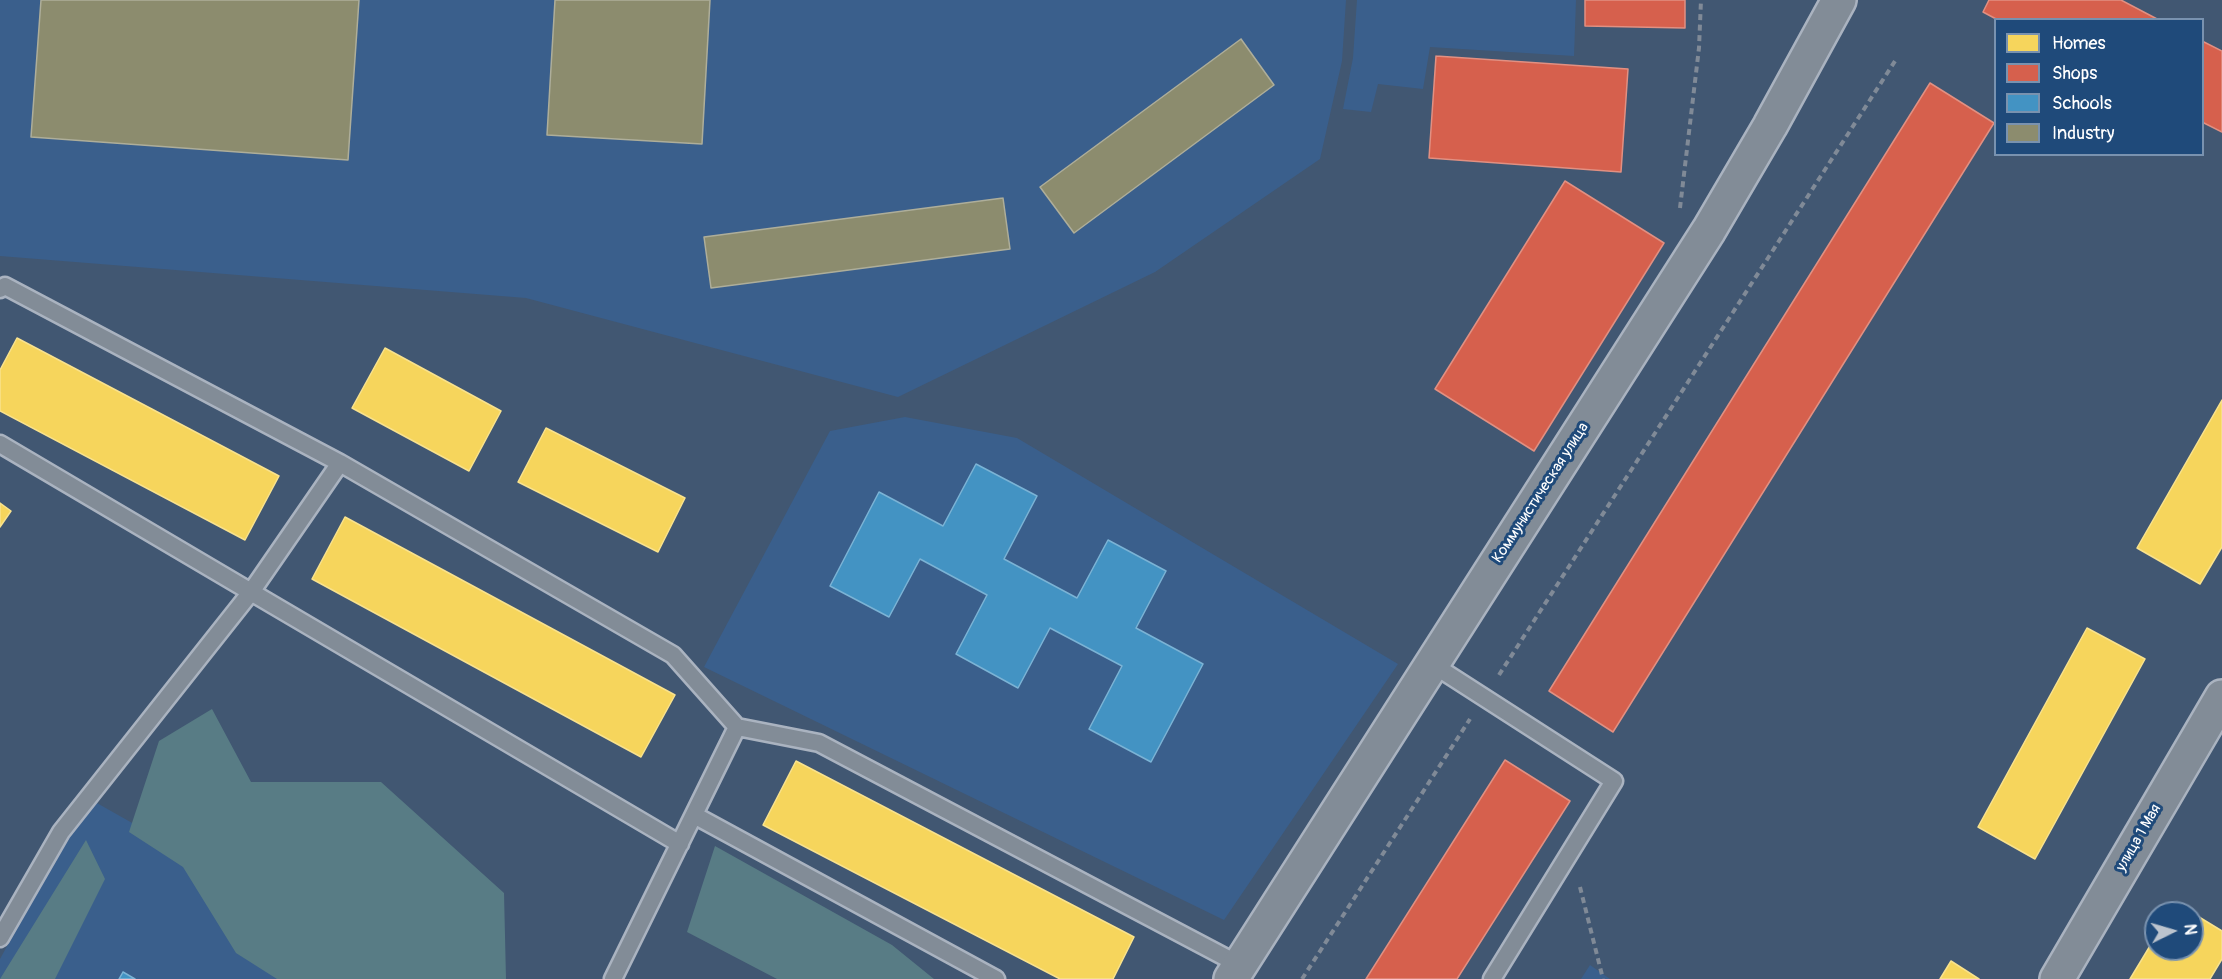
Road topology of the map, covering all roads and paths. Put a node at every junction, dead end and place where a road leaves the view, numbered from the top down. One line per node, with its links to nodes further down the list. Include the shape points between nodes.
1 (1839, 0): 7 (street, Коммунистическая улица, via 1709,230)
2 (1897, 58): 9 (path)
3 (0, 289): 5 (lane, via 5,286)
4 (0, 444): 6 (lane)
5 (340, 463): 6 (lane); 10 (lane, via 673,655)
6 (251, 592): 12 (lane); 14 (lane, via 61,832)
7 (1432, 664): 9 (lane); 15 (street, Коммунистическая улица)
8 (2222, 697): 21 (street, улица 1 Мая)
9 (1484, 698): 13 (lane, via 1614,781); 18 (path)
10 (737, 727): 11 (lane); 15 (lane, via 819,743)
11 (694, 815): 12 (lane); 17 (lane)
12 (680, 844): 16 (lane)
13 (1571, 849): 19 (lane); 20 (path)
14 (0, 938)
15 (1236, 972)
16 (614, 979)
17 (996, 979)
18 (1302, 979)
19 (1492, 979)
20 (1603, 979)
21 (2057, 979)

